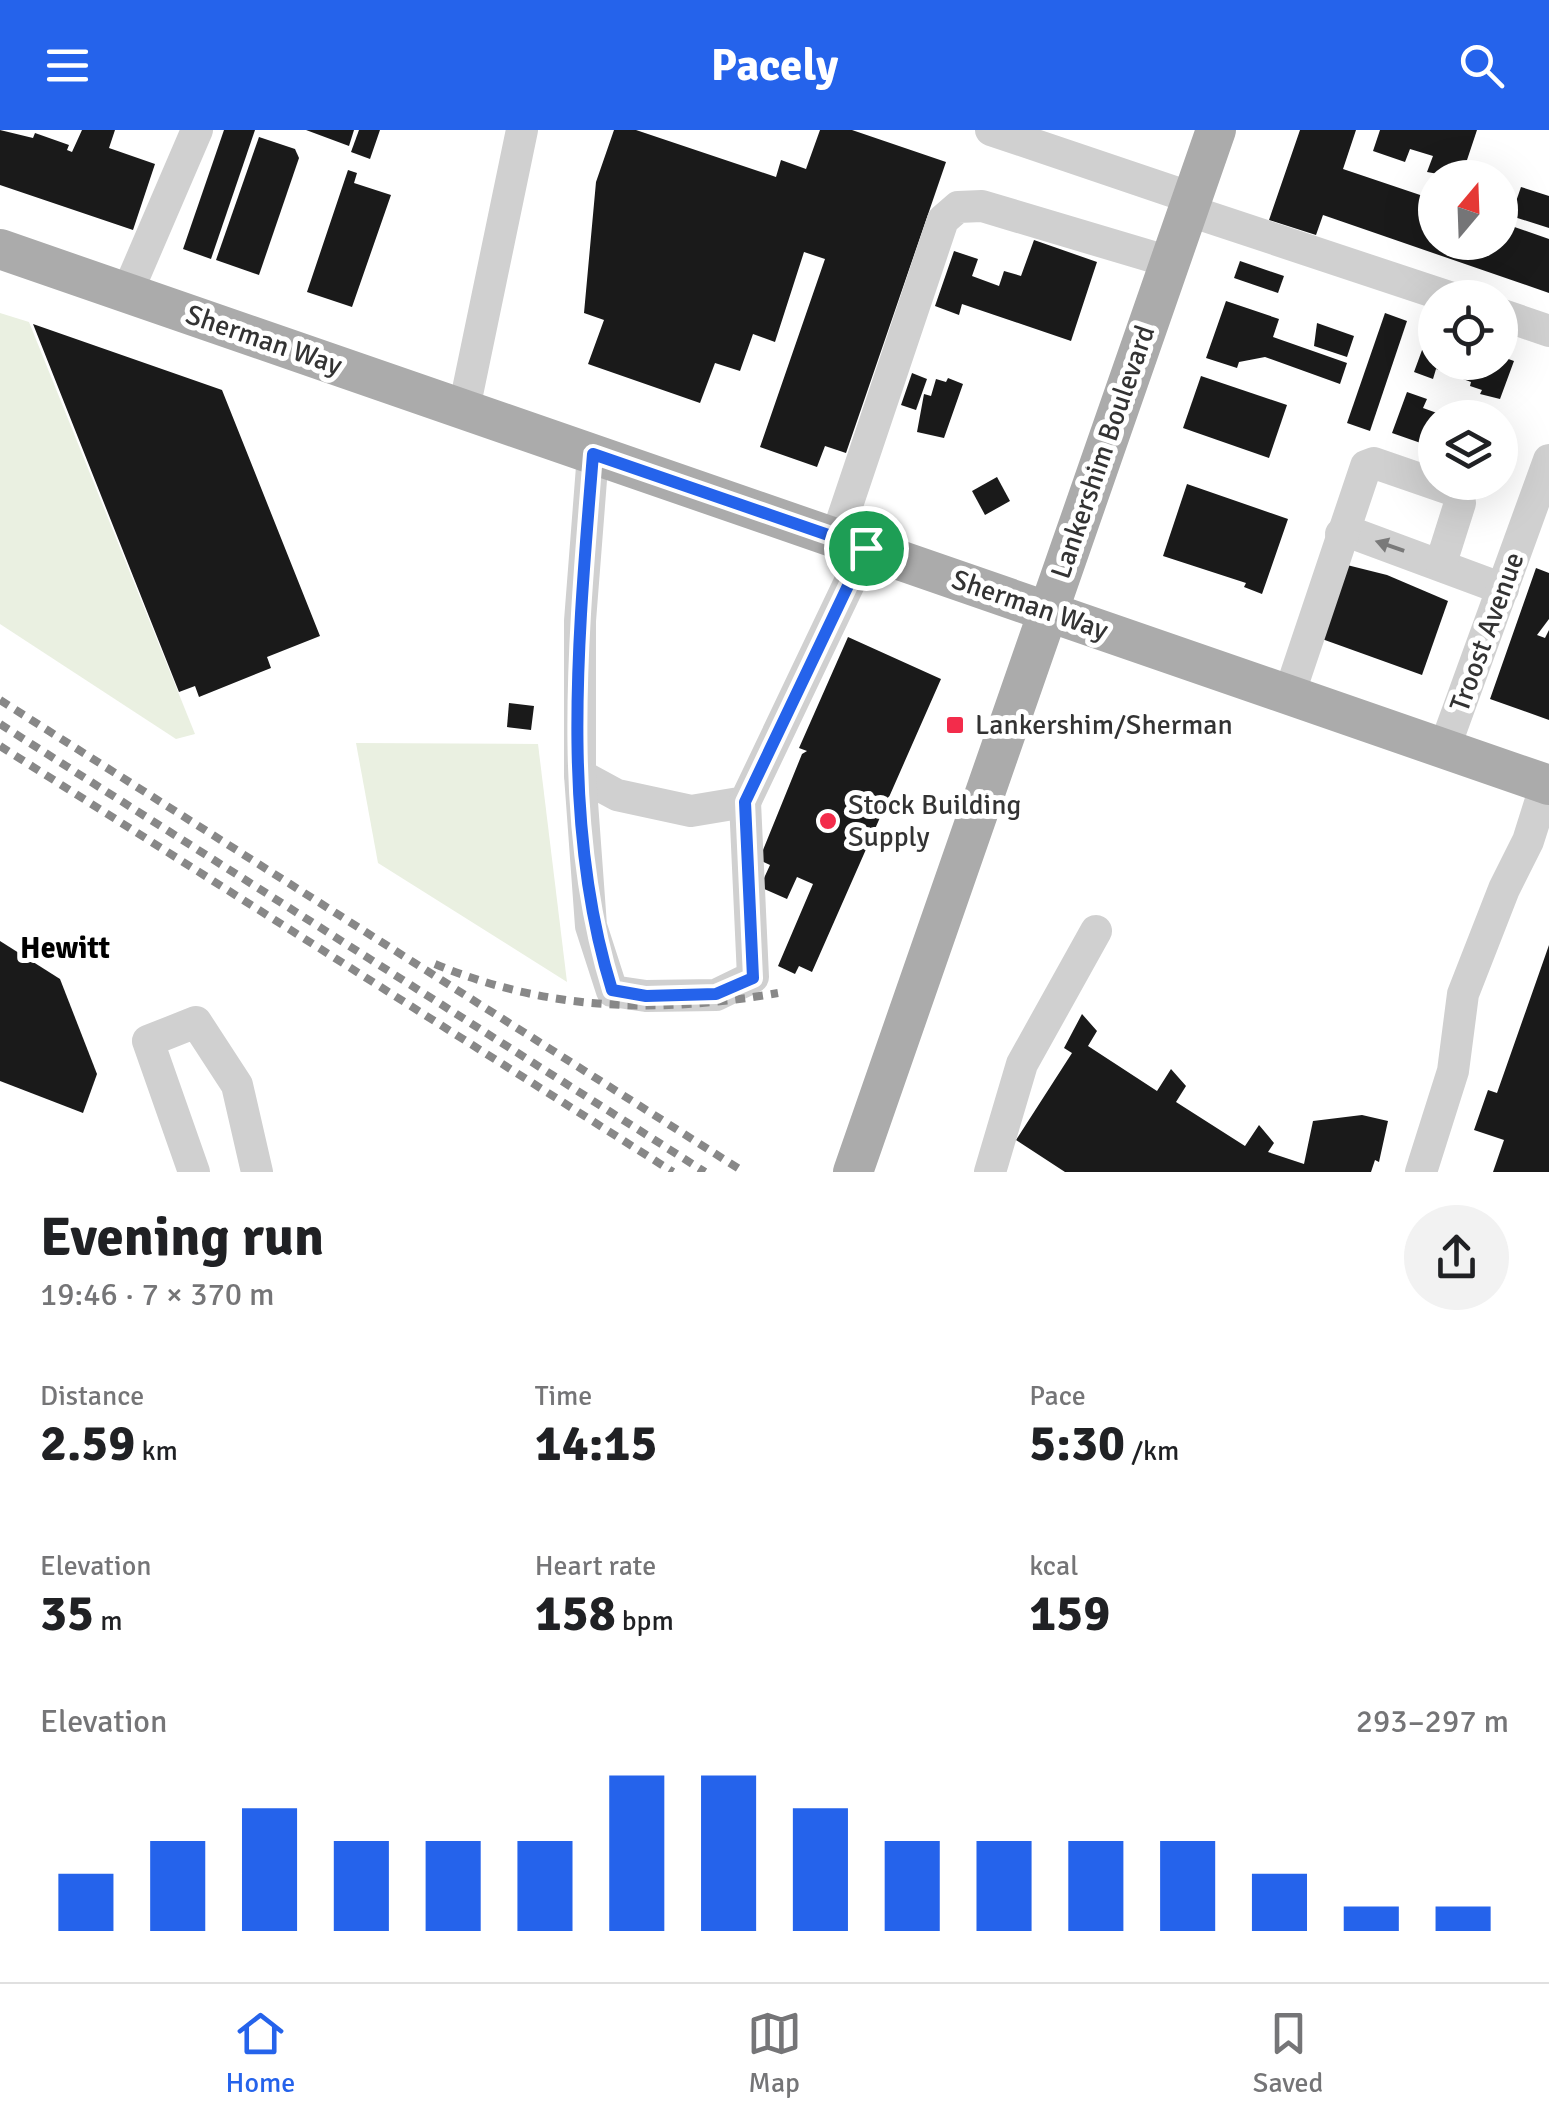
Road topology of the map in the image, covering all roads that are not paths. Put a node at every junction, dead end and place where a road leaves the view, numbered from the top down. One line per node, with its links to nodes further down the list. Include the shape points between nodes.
1 (197, 130): 9 (street)
2 (522, 130): 12 (street)
3 (992, 130): 5 (street)
4 (1216, 130): 5 (main road, Lankershim Boulevard)
5 (1190, 204): 7 (main road, Lankershim Boulevard); 8 (street)
6 (0, 249): 9 (main road, Sherman Way)
7 (1170, 262): 16 (street, via 982,206 958,207 943,220); 19 (main road, Lankershim Boulevard)
8 (1418, 286)
9 (127, 293): 12 (main road, Sherman Way)
10 (1518, 321): 11 (street)
11 (1549, 332)
12 (464, 409): 13 (main road, Sherman Way)
13 (593, 454): 16 (main road, Sherman Way); 22 (street, via 580,621)
14 (1549, 460): 18 (street, Troost Avenue)
15 (1341, 534): 17 (street, one-way to 15, via 1352,532); 17 (street, via 1362,472 1374,463 1458,492); 20 (street)
16 (850, 543): 19 (main road, Sherman Way); 24 (street)
17 (1441, 564): 18 (street)
18 (1502, 588): 21 (street, Troost Avenue)
19 (1047, 611): 20 (main road, Sherman Way); 28 (main road, Lankershim Boulevard)
20 (1289, 695): 21 (main road, Sherman Way)
21 (1444, 748): 23 (main road, Sherman Way)
22 (580, 775): 24 (street, via 618,795 691,811); 24 (street, via 592,926 612,990 646,996 716,994 753,978)
23 (1548, 784): 30 (street, via 1463,994 1453,1072)
24 (745, 802)
25 (1096, 931): 29 (street, via 1022,1064)
26 (194, 1172): 27 (street, via 148,1041 196,1022 238,1085)
27 (257, 1172)
28 (853, 1172)
29 (990, 1172)
30 (1421, 1172)

